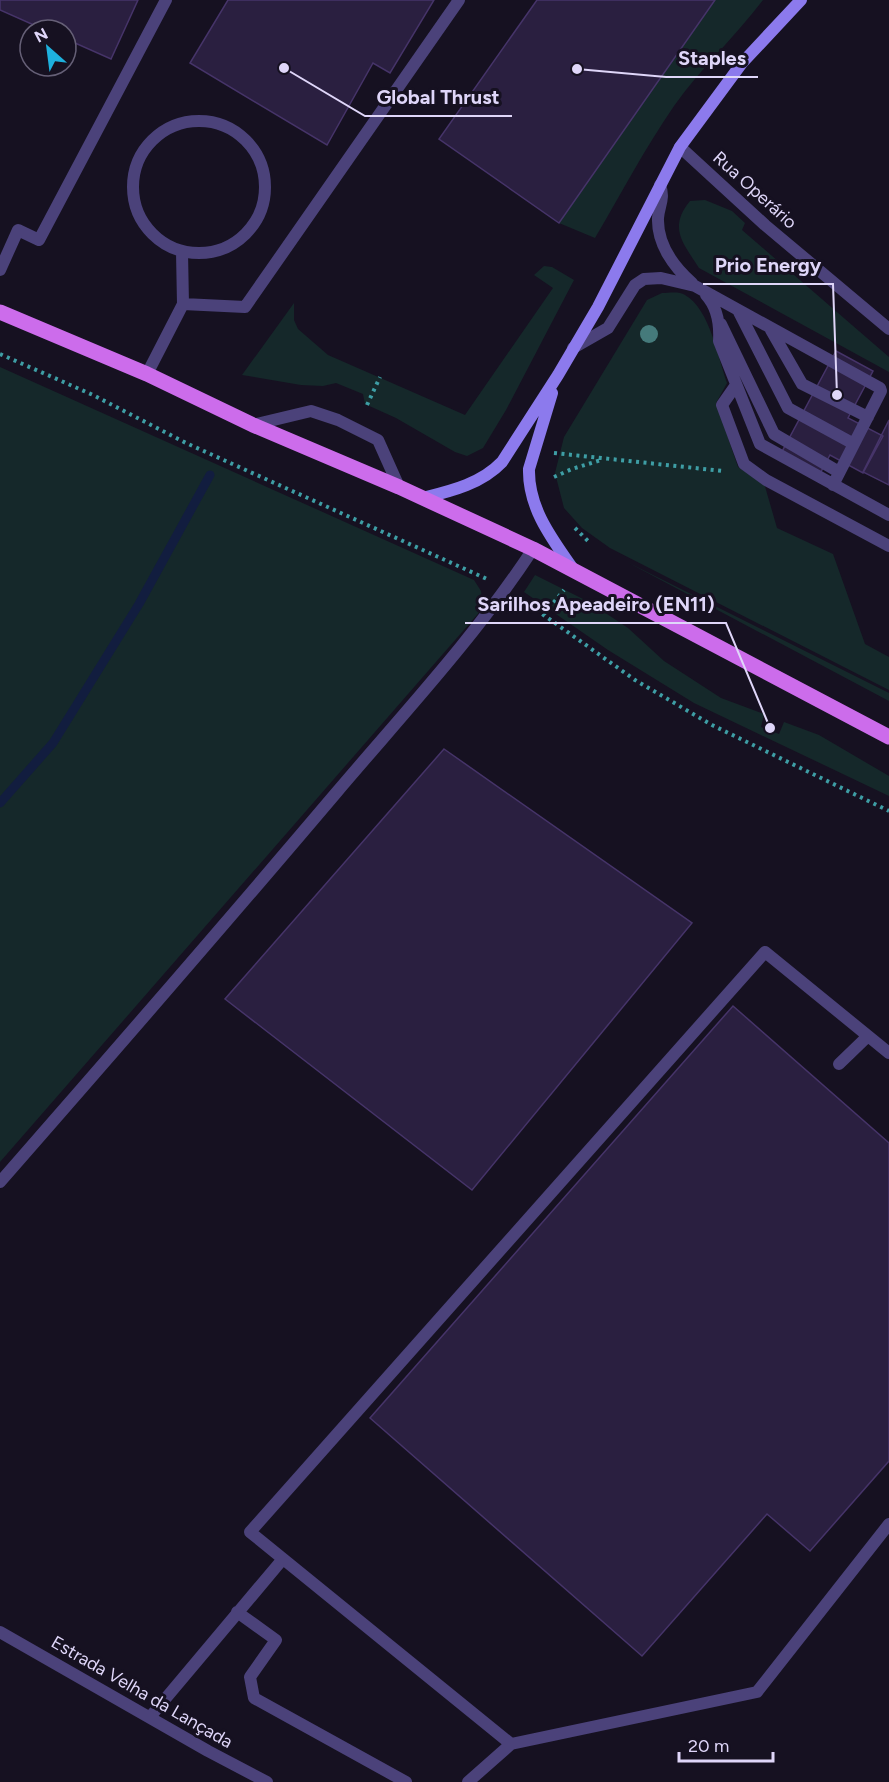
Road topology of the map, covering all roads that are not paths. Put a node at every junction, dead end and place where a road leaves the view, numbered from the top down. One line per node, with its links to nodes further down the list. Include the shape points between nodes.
1 (166, 0): 7 (street, via 39,240 18,230)
2 (459, 0): 9 (street, via 245,307)
3 (801, 0): 4 (street, via 742,63)
4 (680, 147): 5 (street); 14 (street, Rua Operário)
5 (660, 185): 8 (street, via 663,195 658,226 662,240 672,263); 15 (street)
6 (182, 252): 6 (street, via 161,242 145,226 135,206 132,183 137,161 150,142 168,128 190,121 213,122 233,129 249,142 261,160 266,181 264,202 256,221 242,238 204,254); 9 (street)
7 (0, 270)
8 (698, 288): 11 (street); 12 (street, via 712,301); 15 (street, via 661,278 644,279 635,285 608,328)
9 (183, 304): 16 (street)
10 (0, 312): 16 (main road)
11 (739, 312): 13 (street); 21 (street, via 788,408)
12 (720, 323): 18 (street, via 718,341); 22 (street, via 774,434)
13 (770, 329): 19 (street, via 802,384); 19 (street, via 880,388)
14 (889, 330)
15 (573, 348): 17 (street)
16 (147, 374): 20 (main road)
17 (558, 375): 25 (street, via 495,469 470,485); 29 (street, via 528,477 542,521)
18 (736, 385): 23 (street, via 760,444); 27 (street, via 722,405 744,464 766,480)
19 (868, 417): 21 (street)
20 (253, 425): 24 (main road); 24 (street, via 311,411 338,420 378,440)
21 (854, 444): 22 (street)
22 (839, 472): 23 (street)
23 (833, 486): 26 (street)
24 (399, 487): 25 (main road)
25 (423, 498): 28 (main road)
26 (889, 515)
27 (889, 546)
28 (533, 549): 29 (main road); 34 (street, via 506,591 173,985)
29 (573, 569): 30 (main road)
30 (889, 737)
31 (868, 1036): 32 (street); 33 (street); 36 (street, via 765,952 250,1532)
32 (889, 1053)
33 (839, 1064)
34 (0, 1182)
35 (889, 1524): 40 (street, via 757,1692)
36 (282, 1560): 37 (street); 40 (street)
37 (237, 1612): 39 (street); 42 (street, via 276,1640 250,1677 254,1698)
38 (0, 1632): 39 (street, Estrada Velha da Lançada)
39 (150, 1717): 41 (street, Estrada Velha da Lançada)
40 (511, 1744): 43 (street)
41 (267, 1782)
42 (406, 1782)
43 (468, 1782)

